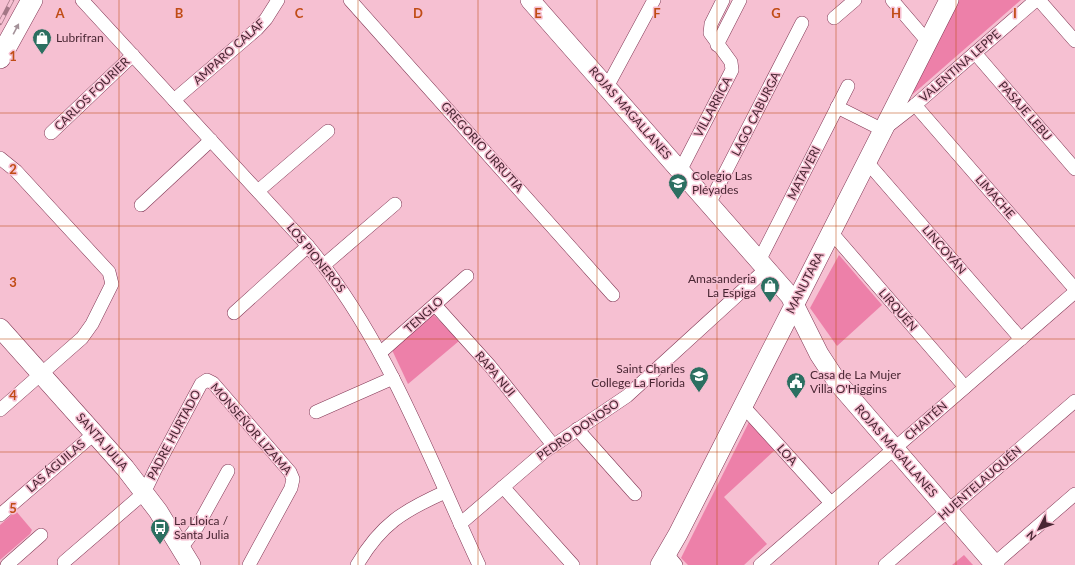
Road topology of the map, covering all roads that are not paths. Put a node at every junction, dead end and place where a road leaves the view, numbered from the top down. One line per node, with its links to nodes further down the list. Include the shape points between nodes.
1 (32, 0): 21 (main road, one-way to 1)
2 (82, 0): 20 (street, LOS PIONEROS)
3 (278, 0): 24 (street, AMPARO CALAF, via 257,29)
4 (350, 0): 45 (street, GREGORIO URRUTIA)
5 (530, 0): 23 (main road, ROJAS MAGALLANES)
6 (654, 0): 23 (street)
7 (723, 0): 18 (street, VILLARRICA, via 710,28 711,37)
8 (740, 0): 18 (street)
9 (855, 0): 14 (street)
10 (892, 0): 17 (street)
11 (949, 0): 17 (main road, MANUTARA)
12 (1036, 0): 19 (street, VALENTINA LEPPE)
13 (1040, 0): 16 (street)
14 (834, 18)
15 (802, 23): 37 (street, LAGO CABURGA)
16 (1075, 41)
17 (928, 42): 27 (main road, MANUTARA)
18 (717, 45): 34 (street, VILLARRICA, via 731,62 732,70)
19 (975, 53): 25 (street, VALENTINA LEPPE); 33 (street, PASAJE LEBU)
20 (133, 55): 24 (street, LOS PIONEROS); 29 (street, CARLOS FOURIER)
21 (0, 58)
22 (848, 86): 26 (street, MATAVERI)
23 (607, 87): 34 (main road, ROJAS MAGALLANES)
24 (174, 100): 30 (street, LOS PIONEROS)
25 (915, 105): 27 (street, VALENTINA LEPPE); 44 (street, LIMACHE)
26 (838, 107): 27 (street); 42 (street, MATAVERI)
27 (883, 130): 32 (main road, MANUTARA)
28 (328, 131): 35 (street)
29 (51, 133)
30 (211, 140): 35 (street, LOS PIONEROS); 38 (street)
31 (0, 158): 52 (street, via 22,177 109,272 112,280 110,291 86,334)
32 (867, 162): 39 (main road, MANUTARA); 50 (street, LINCOYÁN)
33 (1075, 169)
34 (680, 171): 37 (main road, ROJAS MAGALLANES)
35 (258, 191): 40 (street, LOS PIONEROS)
36 (395, 204): 41 (street)
37 (709, 204): 42 (main road, ROJAS MAGALLANES)
38 (141, 205)
39 (831, 232): 47 (main road, MANUTARA); 55 (street, LIRQUÉN)
40 (308, 246): 41 (street, LOS PIONEROS); 48 (street)
41 (324, 265): 51 (street, LOS PIONEROS, via 349,299)
42 (763, 265): 47 (main road, ROJAS MAGALLANES, via 790,296); 60 (street, PEDRO DONOSO, via 627,396)
43 (467, 276): 46 (street, TENGLO)
44 (1075, 290): 50 (street, CHAITÉN)
45 (613, 295)
46 (434, 305): 51 (street, TENGLO); 62 (street, RAPA NUI, via 490,366)
47 (794, 305): 57 (main road, MANUTARA); 63 (main road, ROJAS MAGALLANES, via 831,373)
48 (234, 313)
49 (0, 328): 52 (main road, SANTA JULIA)
50 (1021, 339): 55 (street, CHAITÉN)
51 (380, 353): 53 (street, LOS PIONEROS)
52 (42, 374): 58 (street); 61 (main road, SANTA JULIA)
53 (393, 378): 59 (street); 66 (street, LOS PIONEROS)
54 (207, 380): 67 (street, PADRE HURTADO, via 202,382); 79 (street, MONSEÑOR LIZAMA, via 213,383 290,472 293,480)
55 (965, 387): 63 (street, CHAITÉN)
56 (1075, 401): 71 (street, HUENTELAUQUÉN)
57 (743, 406): 70 (street, LOA); 76 (main road, MANUTARA)
58 (0, 410)
59 (316, 412)
60 (577, 429): 62 (street, PEDRO DONOSO); 68 (street)
61 (95, 432): 67 (main road, SANTA JULIA); 72 (street, LAS ÁGUILAS)
62 (553, 445): 65 (street, PEDRO DONOSO)
63 (894, 449): 70 (street, CHAITÉN); 71 (main road, ROJAS MAGALLANES)
64 (228, 471): 75 (street, via 197,527)
65 (503, 487): 73 (street, PEDRO DONOSO); 82 (street)
66 (445, 492): 73 (street, LOS PIONEROS); 80 (street, via 416,505 392,521 375,538)
67 (144, 493): 75 (main road, SANTA JULIA); 77 (street)
68 (635, 494)
69 (1075, 494): 85 (street)
70 (831, 503): 83 (street, CHAITÉN)
71 (948, 511): 84 (street, HUENTELAUQUÉN); 85 (main road, ROJAS MAGALLANES)
72 (0, 515)
73 (460, 524): 81 (street, LOS PIONEROS)
74 (41, 535): 78 (street)
75 (186, 559)
76 (668, 561)
77 (64, 562)
78 (7, 565)
79 (249, 565)
80 (357, 565)
81 (479, 565)
82 (573, 565)
83 (760, 565)
84 (885, 565)
85 (995, 565)

